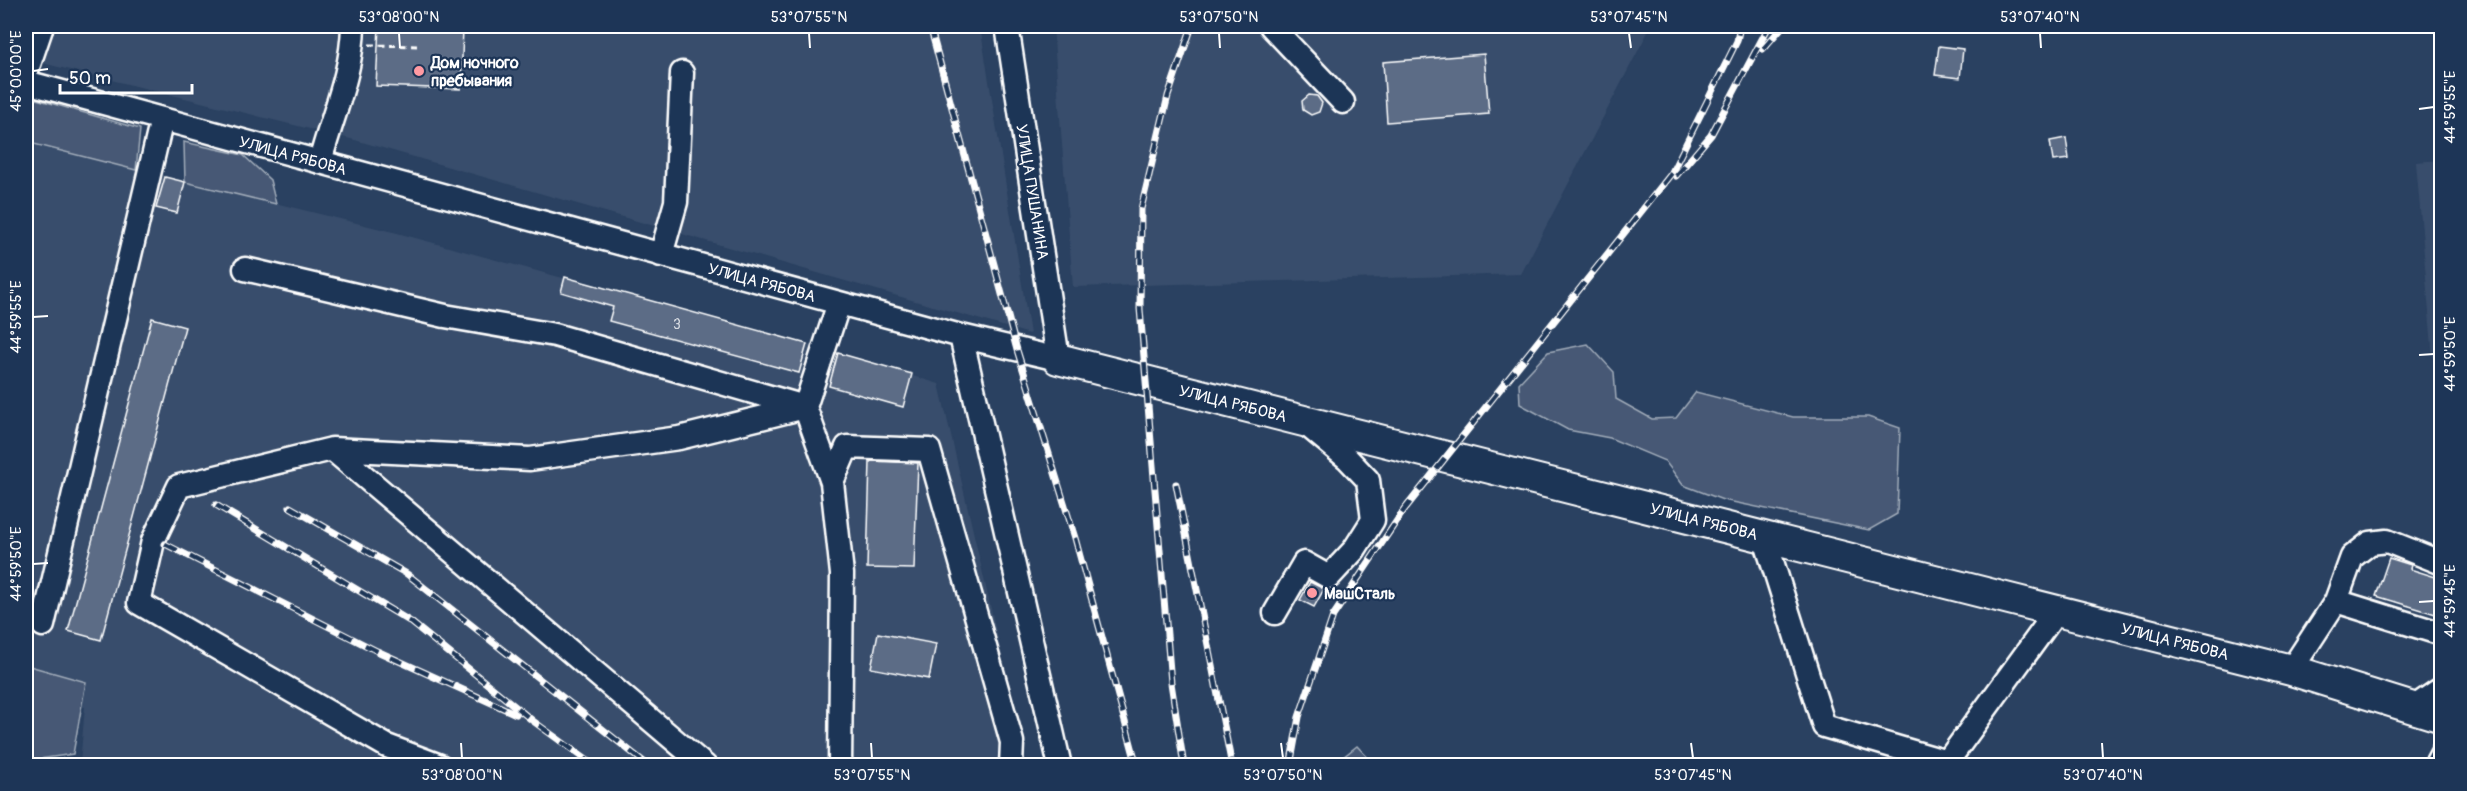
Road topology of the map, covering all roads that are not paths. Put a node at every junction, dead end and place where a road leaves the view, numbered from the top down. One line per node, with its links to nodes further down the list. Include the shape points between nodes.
1 (42, 26): 5 (street)
2 (1007, 26): 15 (street, УЛИЦА ПУШАНИНА)
3 (1271, 26): 8 (street)
4 (353, 35): 10 (street, via 339,105)
5 (26, 73)
6 (682, 73): 11 (street, via 676,202)
7 (26, 82): 9 (street, УЛИЦА РЯБОВА)
8 (1343, 102)
9 (162, 119): 10 (street, УЛИЦА РЯБОВА); 25 (street)
10 (320, 162): 11 (street, УЛИЦА РЯБОВА)
11 (661, 255): 13 (street, УЛИЦА РЯБОВА)
12 (245, 269): 16 (street, via 445,316 555,334)
13 (839, 303): 14 (street, УЛИЦА РЯБОВА); 16 (street)
14 (961, 336): 15 (street, УЛИЦА РЯБОВА); 36 (street)
15 (1058, 359): 17 (main road, УЛИЦА РЯБОВА)
16 (805, 407): 18 (street, via 679,438 530,459); 19 (street)
17 (1302, 420): 20 (main road, УЛИЦА РЯБОВА); 24 (street, via 1368,480 1373,520 1354,550 1329,577 1304,564)
18 (332, 449): 32 (street, via 179,486 153,541 139,603 387,746); 33 (street)
19 (832, 482): 34 (street, via 842,574); 35 (street, via 847,447 929,450 1012,742)
20 (1764, 536): 23 (main road, УЛИЦА РЯБОВА); 23 (street, via 1824,726 1947,762)
21 (2442, 563): 22 (street, via 2387,541 2370,543 2352,557)
22 (2336, 601): 26 (street); 27 (street)
23 (2056, 612): 27 (main road, УЛИЦА РЯБОВА)
24 (1275, 613)
25 (43, 625)
26 (2442, 634)
27 (2291, 670): 29 (main road, УЛИЦА РЯБОВА)
28 (2442, 688): 29 (street)
29 (2413, 708): 30 (main road, УЛИЦА РЯБОВА)
30 (2442, 717)
31 (2442, 753): 37 (street)
32 (440, 765)
33 (705, 765)
34 (840, 765)
35 (1011, 765)
36 (1060, 765)
37 (2435, 765)

